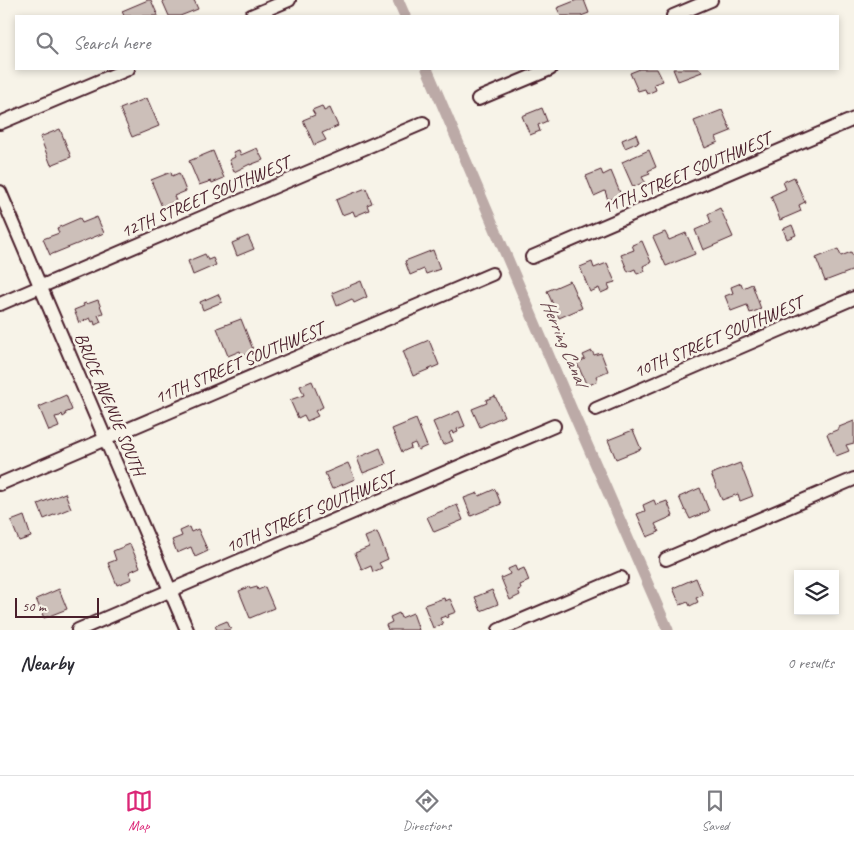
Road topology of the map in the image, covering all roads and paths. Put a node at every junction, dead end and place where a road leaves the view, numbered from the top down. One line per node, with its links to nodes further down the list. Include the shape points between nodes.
1 (289, 0): 3 (street)
2 (711, 0): 4 (street)
3 (253, 15)
4 (675, 15)
5 (126, 70): 10 (street)
6 (548, 70): 7 (street)
7 (478, 99)
8 (854, 120): 12 (street, 11TH STREET SOUTHWEST)
9 (423, 122): 14 (street, 12TH STREET SOUTHWEST)
10 (0, 123)
11 (0, 192): 14 (street, BRUCE AVENUE SOUTH)
12 (532, 257)
13 (492, 274): 19 (street, 11TH STREET SOUTHWEST)
14 (40, 287): 16 (street, 12TH STREET SOUTHWEST); 19 (street, BRUCE AVENUE SOUTH)
15 (854, 298): 17 (street, 10TH STREET SOUTHWEST)
16 (0, 304)
17 (596, 409)
18 (554, 426): 24 (street, 10TH STREET SOUTHWEST)
19 (106, 439): 21 (street, 11TH STREET SOUTHWEST); 24 (street, BRUCE AVENUE SOUTH)
20 (854, 478): 22 (street)
21 (0, 484)
22 (666, 560)
23 (621, 578): 27 (street)
24 (170, 591): 25 (street, 10TH STREET SOUTHWEST); 26 (street, BRUCE AVENUE SOUTH)
25 (78, 630)
26 (188, 630)
27 (499, 630)

